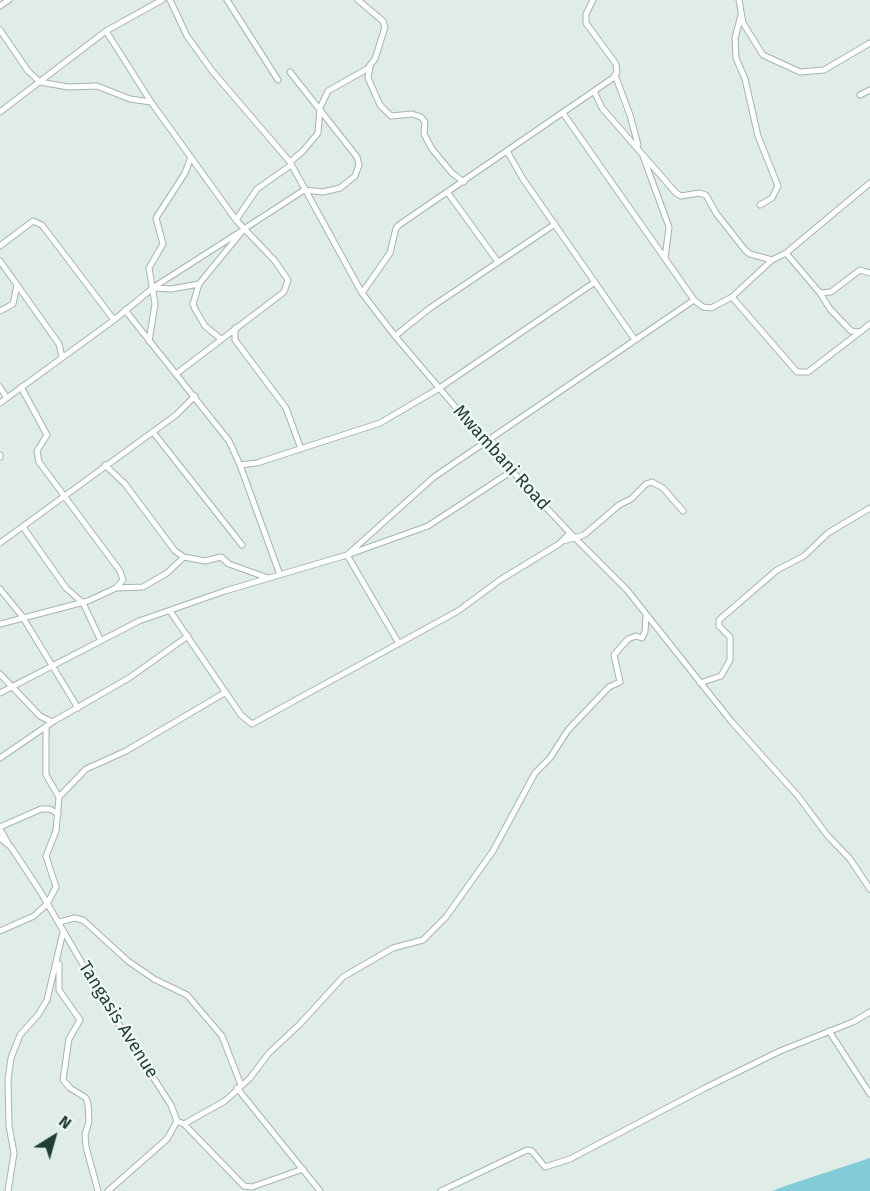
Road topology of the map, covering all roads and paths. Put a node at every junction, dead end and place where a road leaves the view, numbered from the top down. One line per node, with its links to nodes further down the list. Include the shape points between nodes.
1 (9, 0): 8 (street)
2 (162, 0): 11 (street)
3 (170, 0): 30 (street, Mwambani Road, via 188,36 213,72)
4 (227, 0): 16 (street)
5 (358, 0): 13 (street, via 385,27)
6 (739, 0): 9 (street)
7 (594, 1): 15 (street, via 586,14 586,23 615,64)
8 (0, 6)
9 (741, 15): 12 (street, via 763,55 800,72 824,70); 35 (street, via 735,38 736,58 758,136 778,186 772,198)
10 (0, 30): 17 (street)
11 (106, 31): 17 (street); 21 (street)
12 (870, 43)
13 (371, 66): 24 (street, via 330,89); 31 (street, via 368,75 380,105 391,116 421,117 432,149)
14 (290, 72): 24 (street)
15 (615, 75): 18 (street); 27 (street)
16 (278, 80)
17 (40, 82): 21 (street, via 97,86 130,99); 23 (street)
18 (594, 90): 26 (street); 27 (street, via 602,108)
19 (870, 90): 20 (street)
20 (860, 95)
21 (151, 102): 29 (street)
22 (0, 106): 23 (street)
23 (9, 106): 25 (street)
24 (321, 108): 30 (street, via 318,133); 33 (street, via 359,165 355,176 340,188 323,192)
25 (0, 112)
26 (563, 114): 28 (street); 41 (street)
27 (638, 147): 41 (street, via 669,226); 42 (street, via 678,195 706,195 745,250)
28 (507, 151): 31 (street); 37 (street)
29 (191, 157): 36 (street); 51 (street, via 156,218 163,240 149,268)
30 (291, 163): 33 (street, Mwambani Road); 36 (street, via 257,189)
31 (464, 182): 34 (street)
32 (870, 183): 40 (street)
33 (304, 190): 38 (street); 52 (street, Mwambani Road)
34 (448, 193): 44 (street); 52 (street, via 396,228 390,253)
35 (760, 205)
36 (236, 220): 38 (street)
37 (555, 224): 44 (street); 48 (street)
38 (244, 229): 50 (street); 51 (street); 60 (street, via 282,270 288,287)
39 (0, 246): 58 (street, via 33,221 42,225)
40 (786, 253): 42 (street); 53 (street)
41 (665, 258): 55 (street)
42 (772, 260): 54 (street)
43 (0, 261): 49 (street)
44 (498, 262): 62 (street)
45 (870, 264): 46 (street)
46 (860, 270): 47 (street); 53 (street, via 831,292)
47 (870, 273)
48 (595, 282): 64 (street); 72 (street)
49 (17, 284): 57 (street, via 13,304); 66 (street)
50 (199, 284): 51 (street, via 171,289); 63 (street, via 195,309 205,326)
51 (153, 287): 56 (street); 65 (street, via 155,304)
52 (362, 293): 62 (street, Mwambani Road)
53 (820, 293): 61 (street, via 851,331)
54 (732, 297): 55 (street, via 711,308); 61 (street, via 797,372 808,372)
55 (694, 300): 64 (street)
56 (125, 310): 58 (street); 65 (street)
57 (0, 311)
58 (114, 320): 67 (street)
59 (870, 324): 61 (street)
60 (235, 328): 63 (street); 78 (street, via 235,340 286,408)
61 (860, 332)
62 (395, 336): 72 (street, Mwambani Road)
63 (221, 339): 69 (street)
64 (635, 340): 77 (street)
65 (149, 341): 69 (street)
66 (58, 344): 67 (street); 68 (street)
67 (71, 351): 68 (street)
68 (62, 357): 71 (street)
69 (176, 374): 73 (street)
70 (0, 387): 74 (street)
71 (21, 387): 74 (street); 82 (street, via 47,435 37,451 39,462)
72 (438, 389): 77 (street, Mwambani Road); 78 (street, via 380,423)
73 (195, 396): 76 (street); 80 (street, via 229,441)
74 (6, 397): 75 (street)
75 (0, 403)
76 (153, 432): 79 (street); 90 (street)
77 (486, 443): 81 (street, Mwambani Road); 91 (street, via 435,477)
78 (302, 449): 80 (street)
79 (105, 465): 82 (street); 92 (street)
80 (240, 465): 93 (street)
81 (512, 471): 86 (street, Mwambani Road); 91 (street, via 428,526)
82 (64, 496): 85 (street); 95 (street, via 123,577)
83 (870, 508): 109 (street, via 828,533 804,556 777,570 719,620 719,626 730,637 730,660 721,676)
84 (683, 511): 87 (street, via 663,488 646,483 631,499)
85 (23, 527): 89 (street); 97 (street, via 66,588)
86 (570, 533): 87 (street, Mwambani Road); 88 (street)
87 (576, 538): 88 (street); 100 (street, Mwambani Road)
88 (563, 541): 106 (street, via 458,610)
89 (0, 543)
90 (242, 545)
91 (347, 555): 93 (street); 106 (street)
92 (184, 557): 94 (street, via 206,561 221,557); 95 (street, via 143,587)
93 (280, 575): 94 (street)
94 (268, 578): 98 (street)
95 (116, 588): 97 (street)
96 (0, 589): 101 (street)
97 (84, 603): 101 (street); 105 (street)
98 (180, 606): 99 (street); 102 (street)
99 (170, 611): 102 (street); 105 (street)
100 (646, 615): 109 (street, Mwambani Road); 130 (street, via 642,638 628,639 614,655 620,682 609,687 534,772 493,850 447,917 423,940 393,948 344,976)
101 (22, 616): 103 (street); 107 (street)
102 (179, 621): 104 (street)
103 (0, 624)
104 (188, 636): 111 (street); 113 (street)
105 (100, 639): 107 (street)
106 (398, 642): 111 (street, via 256,723 241,715)
107 (52, 665): 110 (street); 113 (street)
108 (0, 674): 110 (street)
109 (700, 683): 122 (street, Mwambani Road, via 850,859)
110 (12, 686): 112 (street); 114 (street, via 40,716)
111 (226, 692): 117 (street, via 126,751 86,769)
112 (0, 693)
113 (78, 708): 114 (street)
114 (54, 722): 115 (street)
115 (46, 726): 116 (street); 117 (street, via 46,775)
116 (0, 758)
117 (59, 797): 118 (street)
118 (58, 814): 119 (street, via 41,809); 123 (street, via 46,856 57,887)
119 (0, 828): 121 (street)
120 (0, 838): 121 (street, Tangasis Avenue)
121 (11, 847): 123 (street, Tangasis Avenue)
122 (870, 889)
123 (47, 904): 124 (street, Tangasis Avenue); 125 (street, via 34,916)
124 (59, 922): 126 (street, Tangasis Avenue); 130 (street, via 75,918 83,921 128,961 187,995 222,1036)
125 (0, 931)
126 (63, 932): 127 (street); 132 (street, Tangasis Avenue)
127 (59, 958): 134 (street, via 47,1000 20,1035 11,1058 8,1091 14,1153); 135 (street, via 59,990 80,1020 69,1039 63,1080 88,1104 86,1147)
128 (870, 1012): 129 (street)
129 (829, 1030): 131 (street); 138 (street, via 705,1088 570,1159 545,1167 527,1150)
130 (239, 1086): 132 (street, via 225,1101); 133 (street, via 273,1136)
131 (870, 1094)
132 (181, 1122): 133 (street, Tangasis Avenue, via 244,1186 268,1183); 136 (street)
133 (303, 1169): 137 (street)
134 (8, 1191)
135 (98, 1191)
136 (108, 1191)
137 (320, 1191)
138 (441, 1191)

